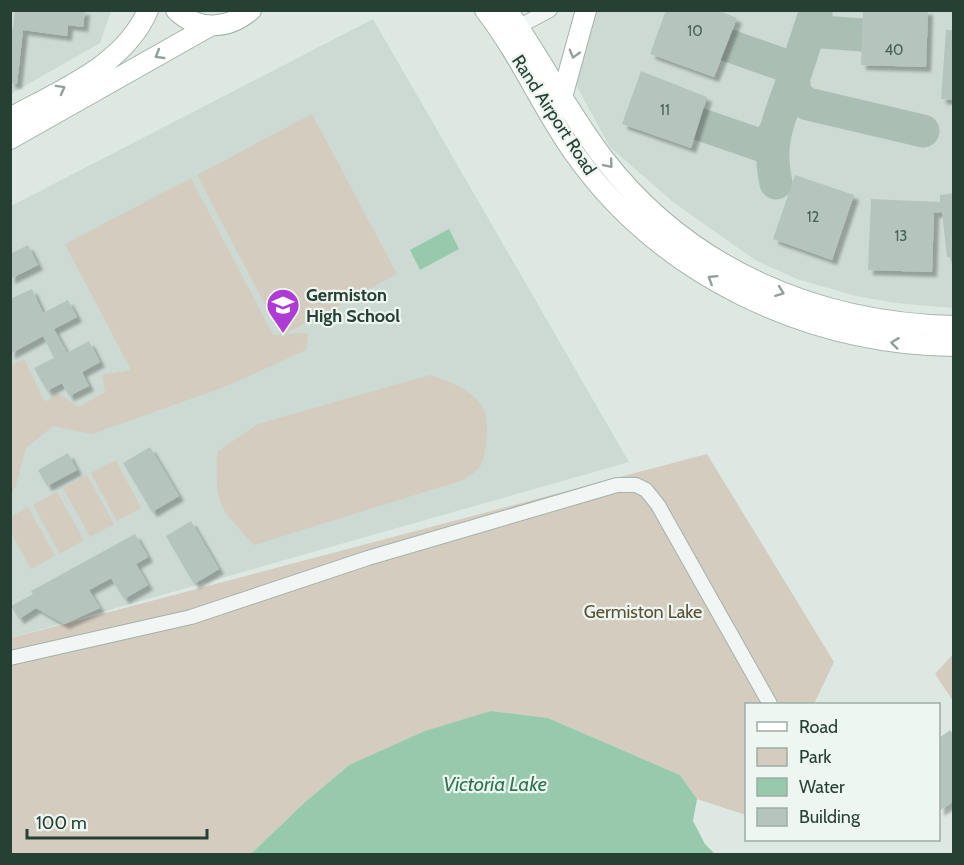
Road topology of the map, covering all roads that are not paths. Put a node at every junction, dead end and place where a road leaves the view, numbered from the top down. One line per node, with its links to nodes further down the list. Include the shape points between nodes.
1 (148, 10): 9 (street, one-way to 1, via 98,69 123,50)
2 (176, 10): 7 (street, via 193,22)
3 (251, 10): 7 (street, via 241,19)
4 (550, 10): 6 (street)
5 (586, 10): 8 (street, one-way to 8)
6 (507, 19): 8 (street, Rand Airport Road); 12 (street, Rand Airport Road, one-way to 6, via 893,343 813,325 714,281 667,249 631,217 575,154)
7 (210, 26): 10 (street, one-way to 10)
8 (562, 97): 11 (street, Rand Airport Road, one-way to 11, via 605,160 640,201 682,236 743,276 837,312 927,326)
9 (10, 118)
10 (10, 139)
11 (954, 326)
12 (954, 346)
13 (10, 658): 14 (street, via 191,617 368,558 575,495 627,484 646,490 658,506)
14 (769, 703)

